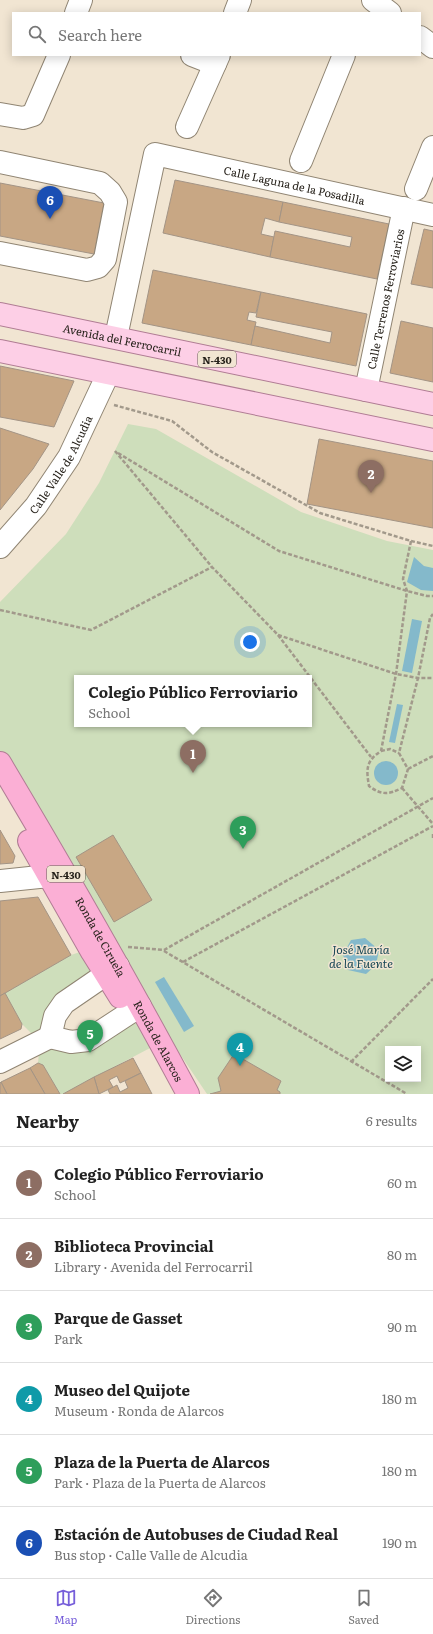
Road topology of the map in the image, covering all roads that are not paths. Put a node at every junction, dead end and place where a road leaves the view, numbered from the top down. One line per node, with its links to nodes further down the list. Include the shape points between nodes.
1 (240, 0): 4 (street)
2 (366, 0): 5 (street)
3 (373, 0): 6 (street)
4 (235, 12)
5 (361, 12)
6 (389, 12)
7 (421, 38): 8 (street)
8 (433, 47)
9 (59, 56): 13 (street, via 33,115 23,118)
10 (197, 56): 12 (street)
11 (344, 56): 16 (street)
12 (217, 60): 14 (street)
13 (0, 114)
14 (187, 127)
15 (433, 147): 18 (street)
16 (301, 161)
17 (0, 162): 21 (street, via 100,183 116,202 105,259 98,267 87,270)
18 (416, 189)
19 (404, 208): 20 (street, Calle Laguna de la Posadilla); 23 (street, Calle Laguna de la Posadilla, via 155,154); 26 (street, Calle Terrenos Ferroviarios)
20 (433, 215)
21 (0, 253)
22 (0, 314): 23 (main road, Avenida del Ferrocarril / N-430)
23 (116, 337): 26 (main road, Avenida del Ferrocarril / N-430)
24 (0, 351): 25 (main road)
25 (108, 374): 28 (main road); 29 (street, Calle Valle de Alcudia, via 69,457 36,506)
26 (366, 390): 27 (main road, Avenida del Ferrocarril / N-430)
27 (433, 404)
28 (433, 440)
29 (0, 547)
30 (0, 763): 34 (highway, Ronda de Ciruela / N-430, via 106,945)
31 (0, 791): 32 (highway, Ronda de Ciruela / N-430)
32 (49, 876): 33 (street); 34 (highway, Ronda de Ciruela / N-430)
33 (0, 881)
34 (111, 970): 35 (highway, Ronda de Ciruela / N-430); 37 (street, via 64,1003 55,1016)
35 (124, 990): 36 (highway, Ronda de Alarcos / N-430)
36 (135, 1009): 37 (street, via 88,1040 71,1042); 39 (highway, Ronda de Alarcos / N-430); 40 (highway, Ronda de Alarcos / N-430)
37 (50, 1037): 38 (street)
38 (0, 1062)
39 (174, 1094)
40 (188, 1094)

